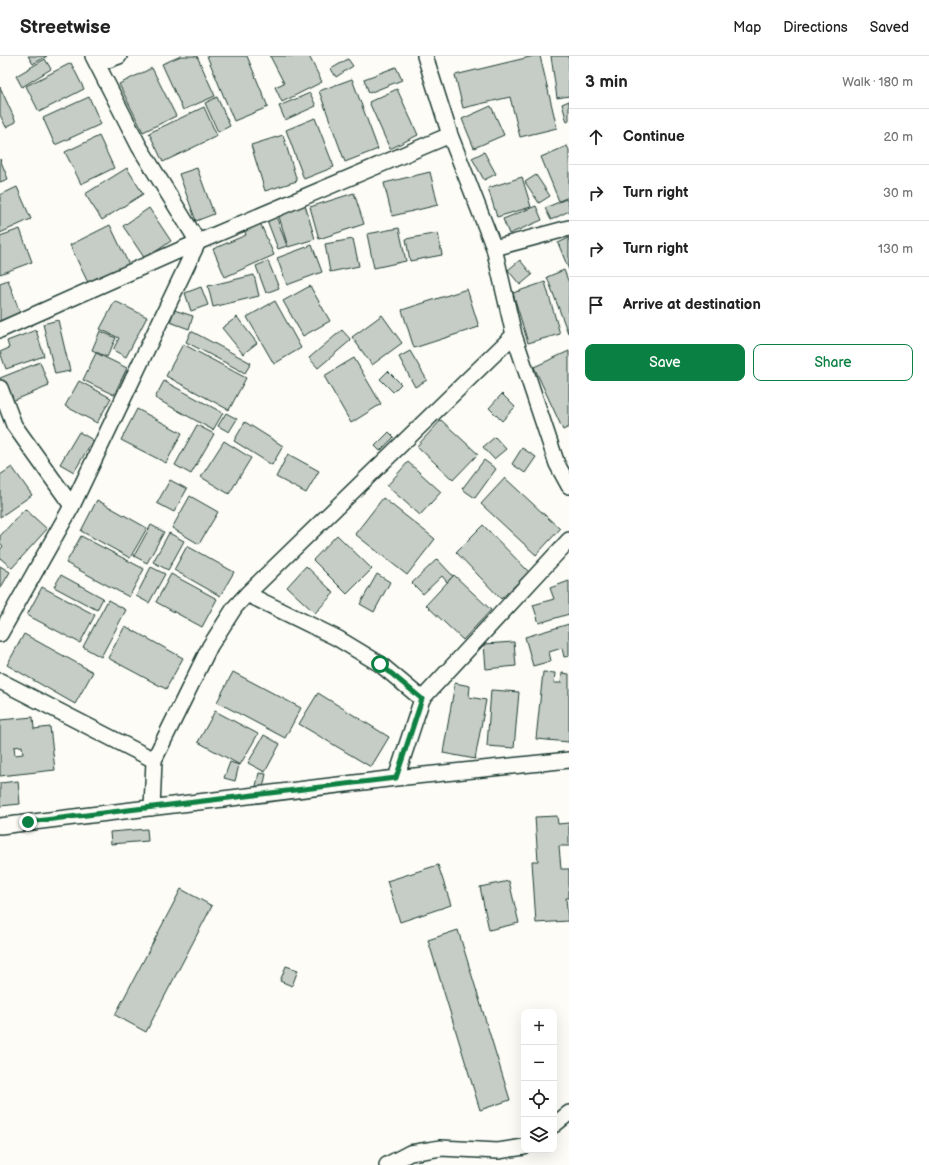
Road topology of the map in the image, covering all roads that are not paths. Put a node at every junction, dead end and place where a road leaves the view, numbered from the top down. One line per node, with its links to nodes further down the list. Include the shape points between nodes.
1 (119, 56): 3 (street)
2 (425, 56): 4 (street)
3 (95, 60): 6 (street, via 139,146)
4 (450, 135): 6 (street); 7 (street)
5 (569, 228): 7 (street)
6 (198, 242): 8 (street); 12 (street)
7 (494, 248): 9 (street)
8 (0, 330)
9 (514, 335): 11 (street, via 557,464); 14 (street)
10 (0, 388): 12 (street, via 14,426)
11 (569, 486)
12 (72, 506): 15 (street)
13 (569, 540): 17 (street)
14 (247, 594): 17 (street, via 336,638 380,664); 18 (street, via 235,607 210,646)
15 (0, 634)
16 (0, 681): 18 (street)
17 (422, 699): 20 (street)
18 (154, 760): 21 (street)
19 (569, 760): 20 (street)
20 (396, 778): 21 (street)
21 (152, 808): 22 (street)
22 (0, 826)
23 (569, 1113): 24 (street)
24 (557, 1123)
25 (521, 1147): 26 (street, via 498,1151 441,1148 410,1152)
26 (387, 1165)

